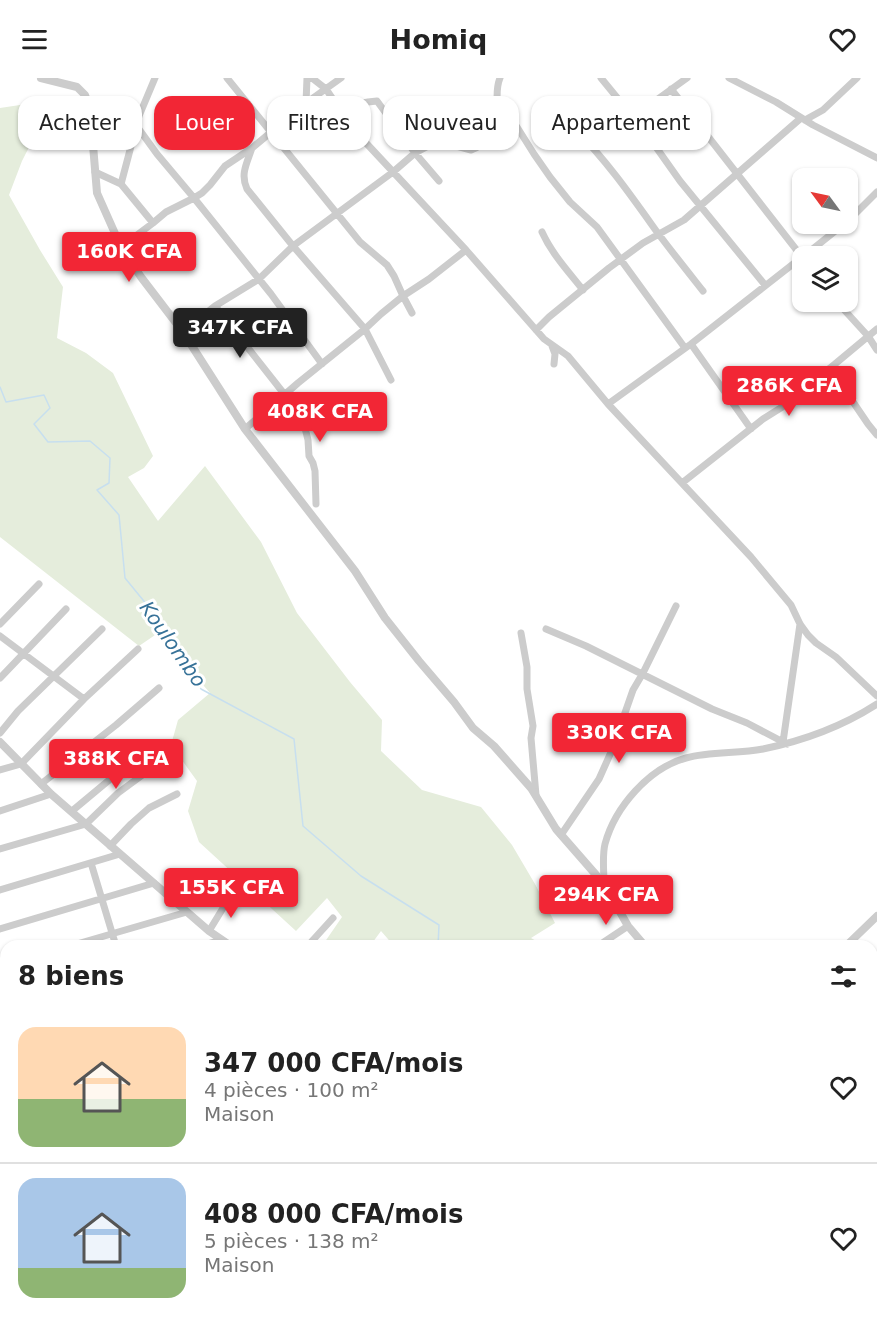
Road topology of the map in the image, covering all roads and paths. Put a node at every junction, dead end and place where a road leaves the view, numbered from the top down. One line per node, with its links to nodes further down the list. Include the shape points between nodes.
1 (41, 78): 38 (street, via 83,92 89,105)
2 (155, 78): 21 (street)
3 (227, 78): 23 (street)
4 (307, 78): 14 (street)
5 (312, 78): 12 (street)
6 (341, 78): 12 (street)
7 (500, 78): 17 (street)
8 (601, 78): 18 (street)
9 (687, 78): 13 (street)
10 (729, 78): 22 (street)
11 (857, 78): 22 (street, via 823,111)
12 (326, 88): 15 (street); 16 (street)
13 (671, 89): 19 (street); 40 (street)
14 (306, 96)
15 (315, 96)
16 (332, 96)
17 (496, 96)
18 (615, 96)
19 (662, 96)
20 (371, 102): 36 (street, via 376,101)
21 (142, 108)
22 (803, 119): 37 (street); 40 (street)
23 (267, 128)
24 (519, 129): 57 (street, via 553,181 597,227)
25 (142, 133): 44 (street)
26 (267, 135): 27 (street)
27 (255, 145)
28 (371, 148): 39 (street)
29 (130, 150): 42 (street)
30 (249, 150): 44 (street, via 225,166)
31 (251, 150): 52 (street, via 243,181)
32 (285, 150): 47 (street)
33 (422, 150): 36 (street)
34 (595, 150): 51 (street)
35 (658, 150): 45 (street)
36 (416, 153): 39 (street); 41 (street)
37 (877, 158)
38 (95, 172): 42 (street); 55 (street, via 99,199)
39 (393, 172): 47 (street); 56 (street)
40 (737, 175): 45 (street); 53 (street)
41 (439, 181)
42 (121, 184): 48 (street)
43 (877, 192): 46 (street)
44 (194, 198): 48 (street); 59 (street)
45 (700, 204): 51 (street, via 684,220); 60 (street)
46 (858, 210)
47 (338, 213): 52 (street); 63 (street, via 360,242 387,265)
48 (153, 223): 55 (street)
49 (542, 232): 61 (street)
50 (831, 234): 54 (street)
51 (659, 235): 57 (street); 62 (street)
52 (293, 246): 59 (street); 67 (street)
53 (794, 246)
54 (817, 246)
55 (121, 247): 70 (street)
56 (466, 250): 63 (street); 69 (street)
57 (620, 261): 61 (street); 73 (street)
58 (792, 265): 60 (street)
59 (259, 279): 64 (street); 76 (street)
60 (765, 285): 73 (street)
61 (583, 290): 69 (street)
62 (704, 291)
63 (403, 296): 66 (street); 67 (street)
64 (215, 306): 70 (street); 79 (street)
65 (846, 312): 71 (street)
66 (412, 313)
67 (365, 329): 76 (street); 78 (street)
68 (877, 329): 71 (street)
69 (536, 330): 72 (street)
70 (183, 332): 81 (street)
71 (868, 336): 74 (street); 77 (street)
72 (552, 346): 75 (street); 75 (street, via 554,364)
73 (688, 346): 80 (street); 82 (street)
74 (877, 350)
75 (568, 356): 80 (street)
76 (322, 364): 79 (street)
77 (830, 368): 82 (street); 83 (street)
78 (392, 380)
79 (285, 395): 81 (street); 85 (street, via 304,424 315,471)
80 (608, 404): 84 (street)
81 (245, 429): 114 (street, via 472,729 510,762)
82 (751, 429): 84 (street)
83 (877, 435)
84 (682, 483): 90 (street, via 785,596)
85 (316, 504)
86 (39, 584): 89 (street)
87 (676, 606): 97 (street)
88 (66, 609): 96 (street)
89 (0, 624)
90 (800, 624): 101 (street); 106 (street)
91 (102, 629): 98 (street)
92 (546, 629): 97 (street)
93 (521, 633): 114 (street, via 533,726)
94 (0, 636): 96 (street)
95 (138, 649): 102 (street)
96 (24, 654): 98 (street); 99 (street)
97 (643, 673): 106 (street); 118 (street, via 599,779)
98 (54, 676): 102 (street); 104 (street)
99 (0, 678)
100 (159, 687): 111 (street)
101 (877, 696)
102 (84, 699): 109 (street)
103 (877, 704): 106 (street, via 836,726)
104 (0, 733)
105 (0, 742): 109 (street)
106 (785, 743): 124 (street, via 760,750 686,758 649,778 622,805 611,826 604,846)
107 (144, 751): 116 (street)
108 (164, 759): 117 (street, via 118,793)
109 (21, 764): 110 (street); 111 (street)
110 (0, 770)
111 (40, 784): 112 (street)
112 (51, 794): 115 (street); 116 (street)
113 (177, 794): 119 (street, via 149,808)
114 (536, 797): 118 (street)
115 (0, 811)
116 (72, 812): 117 (street)
117 (86, 824): 119 (street); 120 (street)
118 (561, 835): 124 (street)
119 (110, 846): 121 (street)
120 (0, 849)
121 (120, 854): 122 (street); 123 (street)
122 (91, 863): 125 (street); 127 (street)
123 (154, 883): 127 (street); 128 (street)
124 (604, 884): 131 (street)
125 (0, 890)
126 (231, 895): 133 (street)
127 (101, 899): 132 (street); 134 (street)
128 (187, 912): 133 (street); 134 (street)
129 (877, 916): 141 (street)
130 (333, 918): 138 (street)
131 (628, 926): 139 (street); 140 (street)
132 (0, 929)
133 (209, 931): 137 (street)
134 (112, 934): 135 (street); 136 (street)
135 (91, 940)
136 (114, 940)
137 (221, 940)
138 (313, 940)
139 (607, 940)
140 (640, 940)
141 (852, 940)

